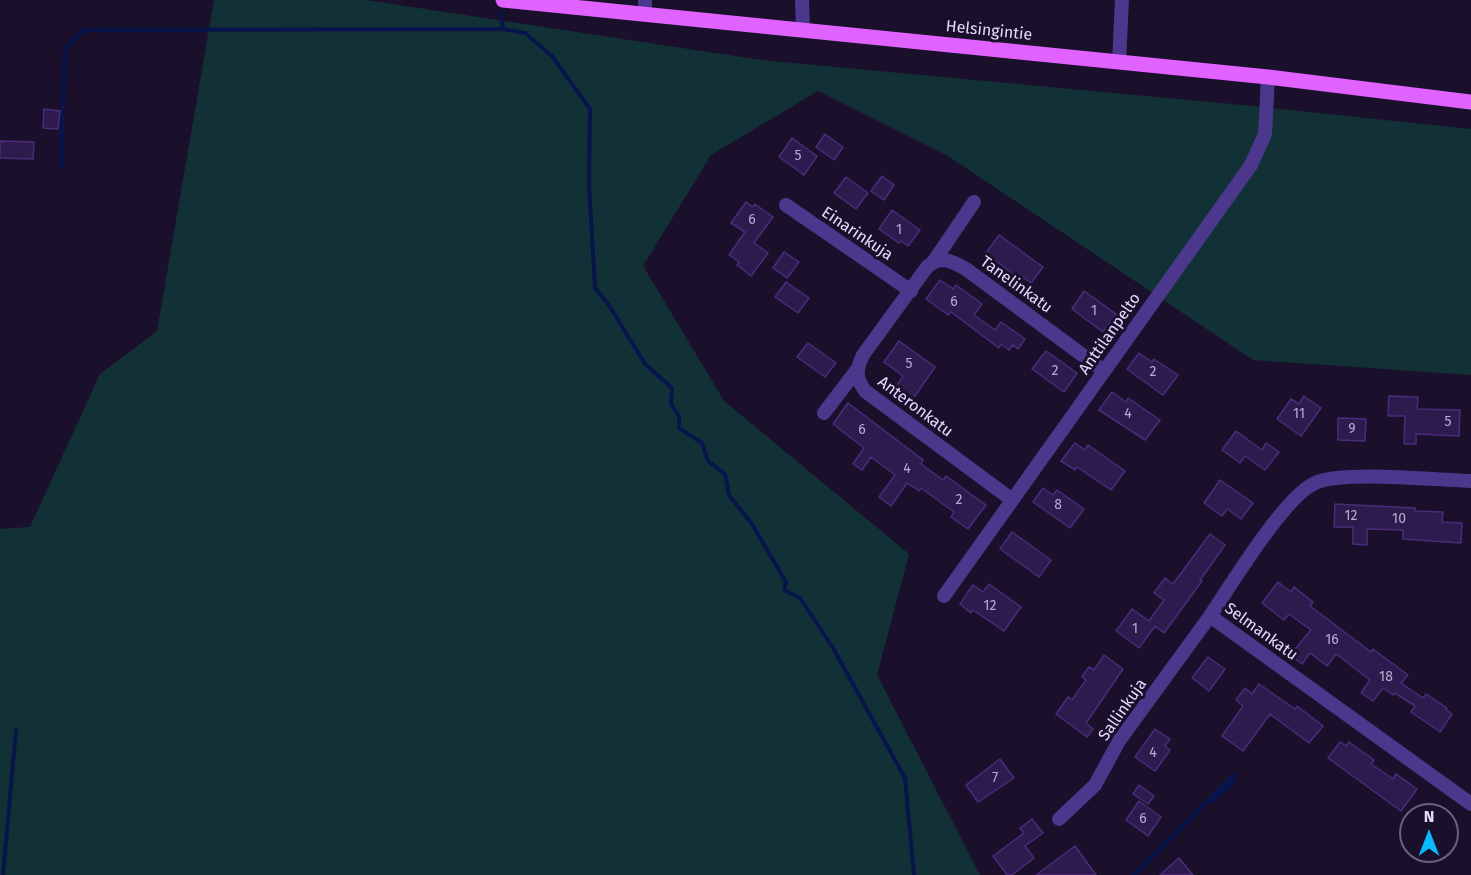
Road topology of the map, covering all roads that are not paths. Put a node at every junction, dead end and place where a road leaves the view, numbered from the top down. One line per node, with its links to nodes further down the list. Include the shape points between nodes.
1 (503, 0): 4 (main road, Helsingintie)
2 (802, 0): 5 (street)
3 (1122, 0): 6 (street)
4 (645, 7): 5 (main road, Helsingintie)
5 (803, 30): 6 (main road, Helsingintie)
6 (1119, 62): 7 (main road, Helsingintie)
7 (1268, 77): 8 (main road, Helsingintie); 14 (street, Anttilanpelto, via 1265,134 1260,149)
8 (1471, 102)
9 (974, 202): 11 (street)
10 (786, 205): 12 (street, Einarinkuja)
11 (934, 261): 12 (street); 14 (street, Tanelinkatu, via 949,260 966,269)
12 (911, 291): 13 (street, Anteronkatu)
13 (856, 371): 15 (street); 17 (street, Anteronkatu, via 865,391)
14 (1104, 371): 17 (street, Anttilanpelto)
15 (824, 413)
16 (1471, 481): 19 (street, Selmankatu, via 1341,477 1314,483 1281,514)
17 (1011, 499): 18 (street, Anttilanpelto)
18 (944, 596)
19 (1210, 616): 20 (street, Selmankatu); 21 (street, Sallinkuja, via 1119,741 1095,785)
20 (1471, 804)
21 (1059, 819)

